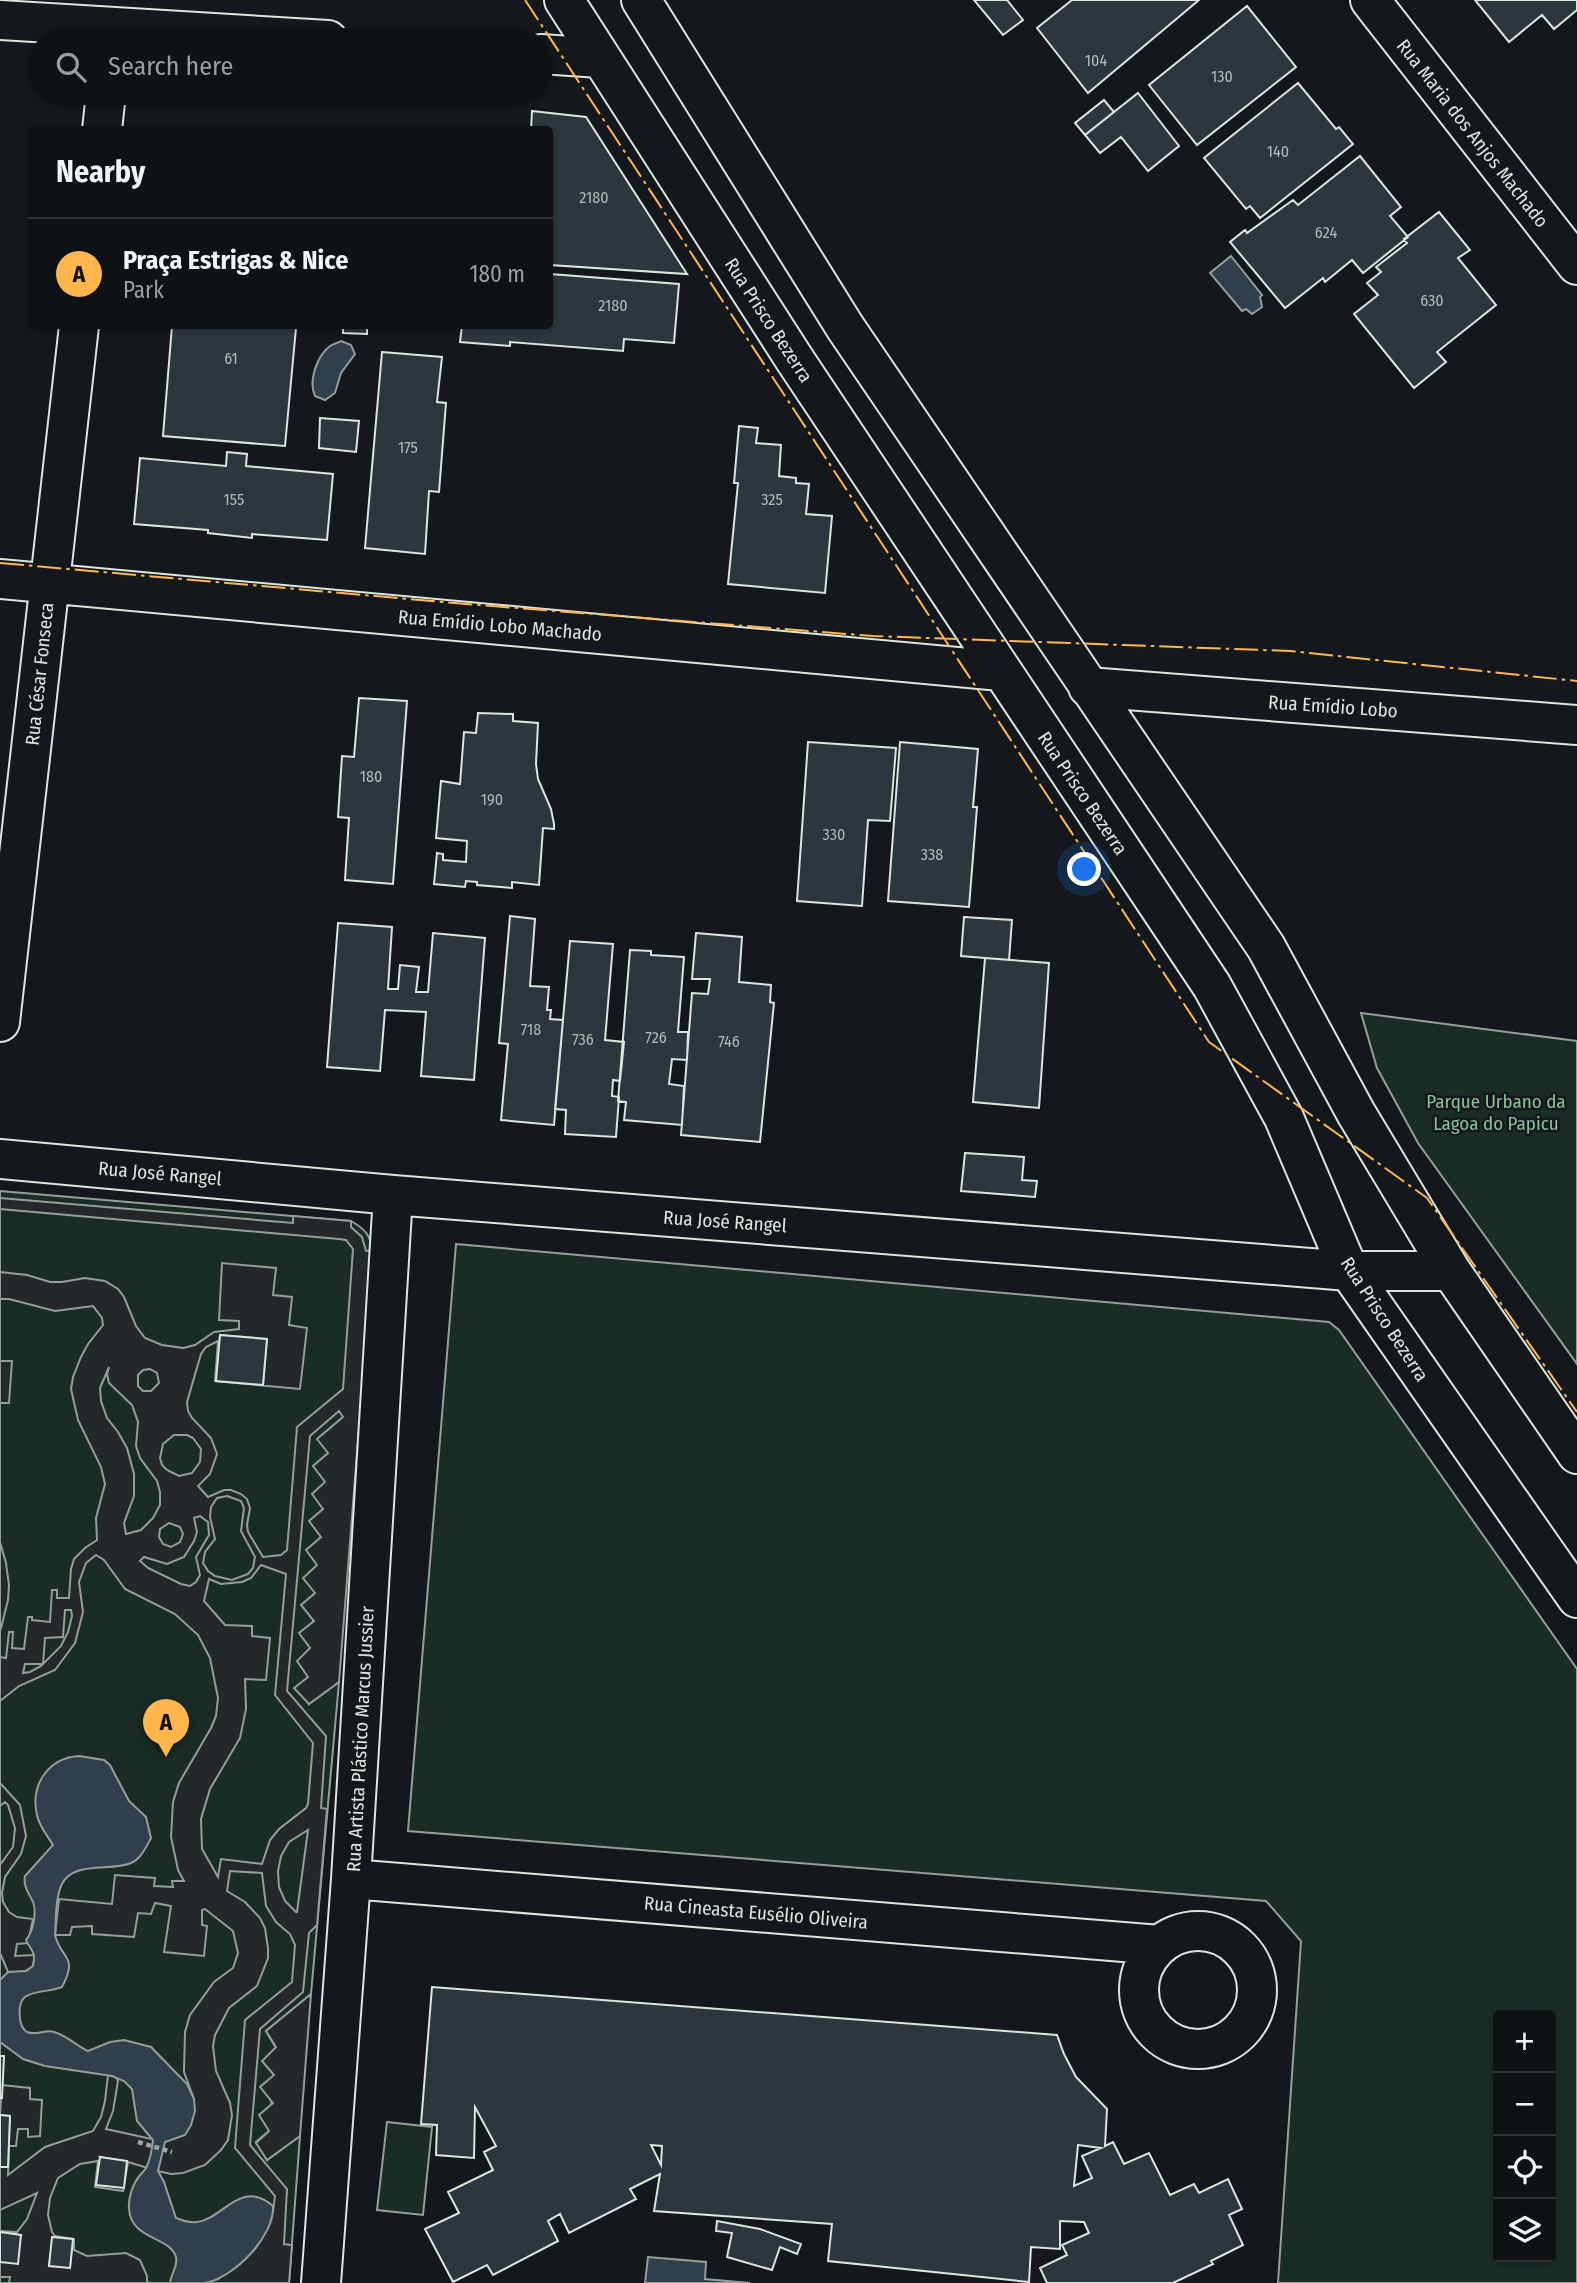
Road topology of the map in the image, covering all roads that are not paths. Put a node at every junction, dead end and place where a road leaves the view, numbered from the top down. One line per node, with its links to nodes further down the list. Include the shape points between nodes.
1 (564, 0): 7 (street, Rua Prisco Bezerra)
2 (641, 0): 11 (street)
3 (1370, 0): 10 (street, Rua Maria dos Anjos Machado)
4 (0, 20): 5 (street)
5 (65, 28)
6 (553, 55): 7 (street)
7 (600, 58): 13 (street, Rua Prisco Bezerra)
8 (105, 105): 9 (street)
9 (102, 126)
10 (1577, 265)
11 (845, 327): 13 (street); 17 (street)
12 (79, 329): 15 (street, Rua César Fonseca)
13 (795, 360): 16 (street, Rua Prisco Bezerra)
14 (0, 579): 15 (street, Rua Emídio Lobo Machado)
15 (49, 582): 16 (street, Rua Emídio Lobo Machado); 19 (street, Rua César Fonseca)
16 (1001, 671): 22 (street, Rua Prisco Bezerra, via 1212,986 1284,1118)
17 (1088, 687): 18 (street, Rua Emídio Lobo); 23 (street, via 1266,947 1356,1113)
18 (1577, 725)
19 (0, 1022)
20 (0, 1159): 21 (street, Rua José Rangel)
21 (393, 1195): 22 (street, Rua José Rangel); 26 (street, Rua Artista Plástico Marcus Jussier)
22 (1349, 1271): 23 (street, Rua José Rangel); 25 (street, Rua Prisco Bezerra)
23 (1451, 1271): 24 (street)
24 (1577, 1454)
25 (1577, 1598)
26 (351, 1879): 27 (street, Rua Cineasta Eusélio Oliveira); 28 (street, Rua Artista Plástico Marcus Jussier)
27 (1160, 1945)
28 (321, 2283)

